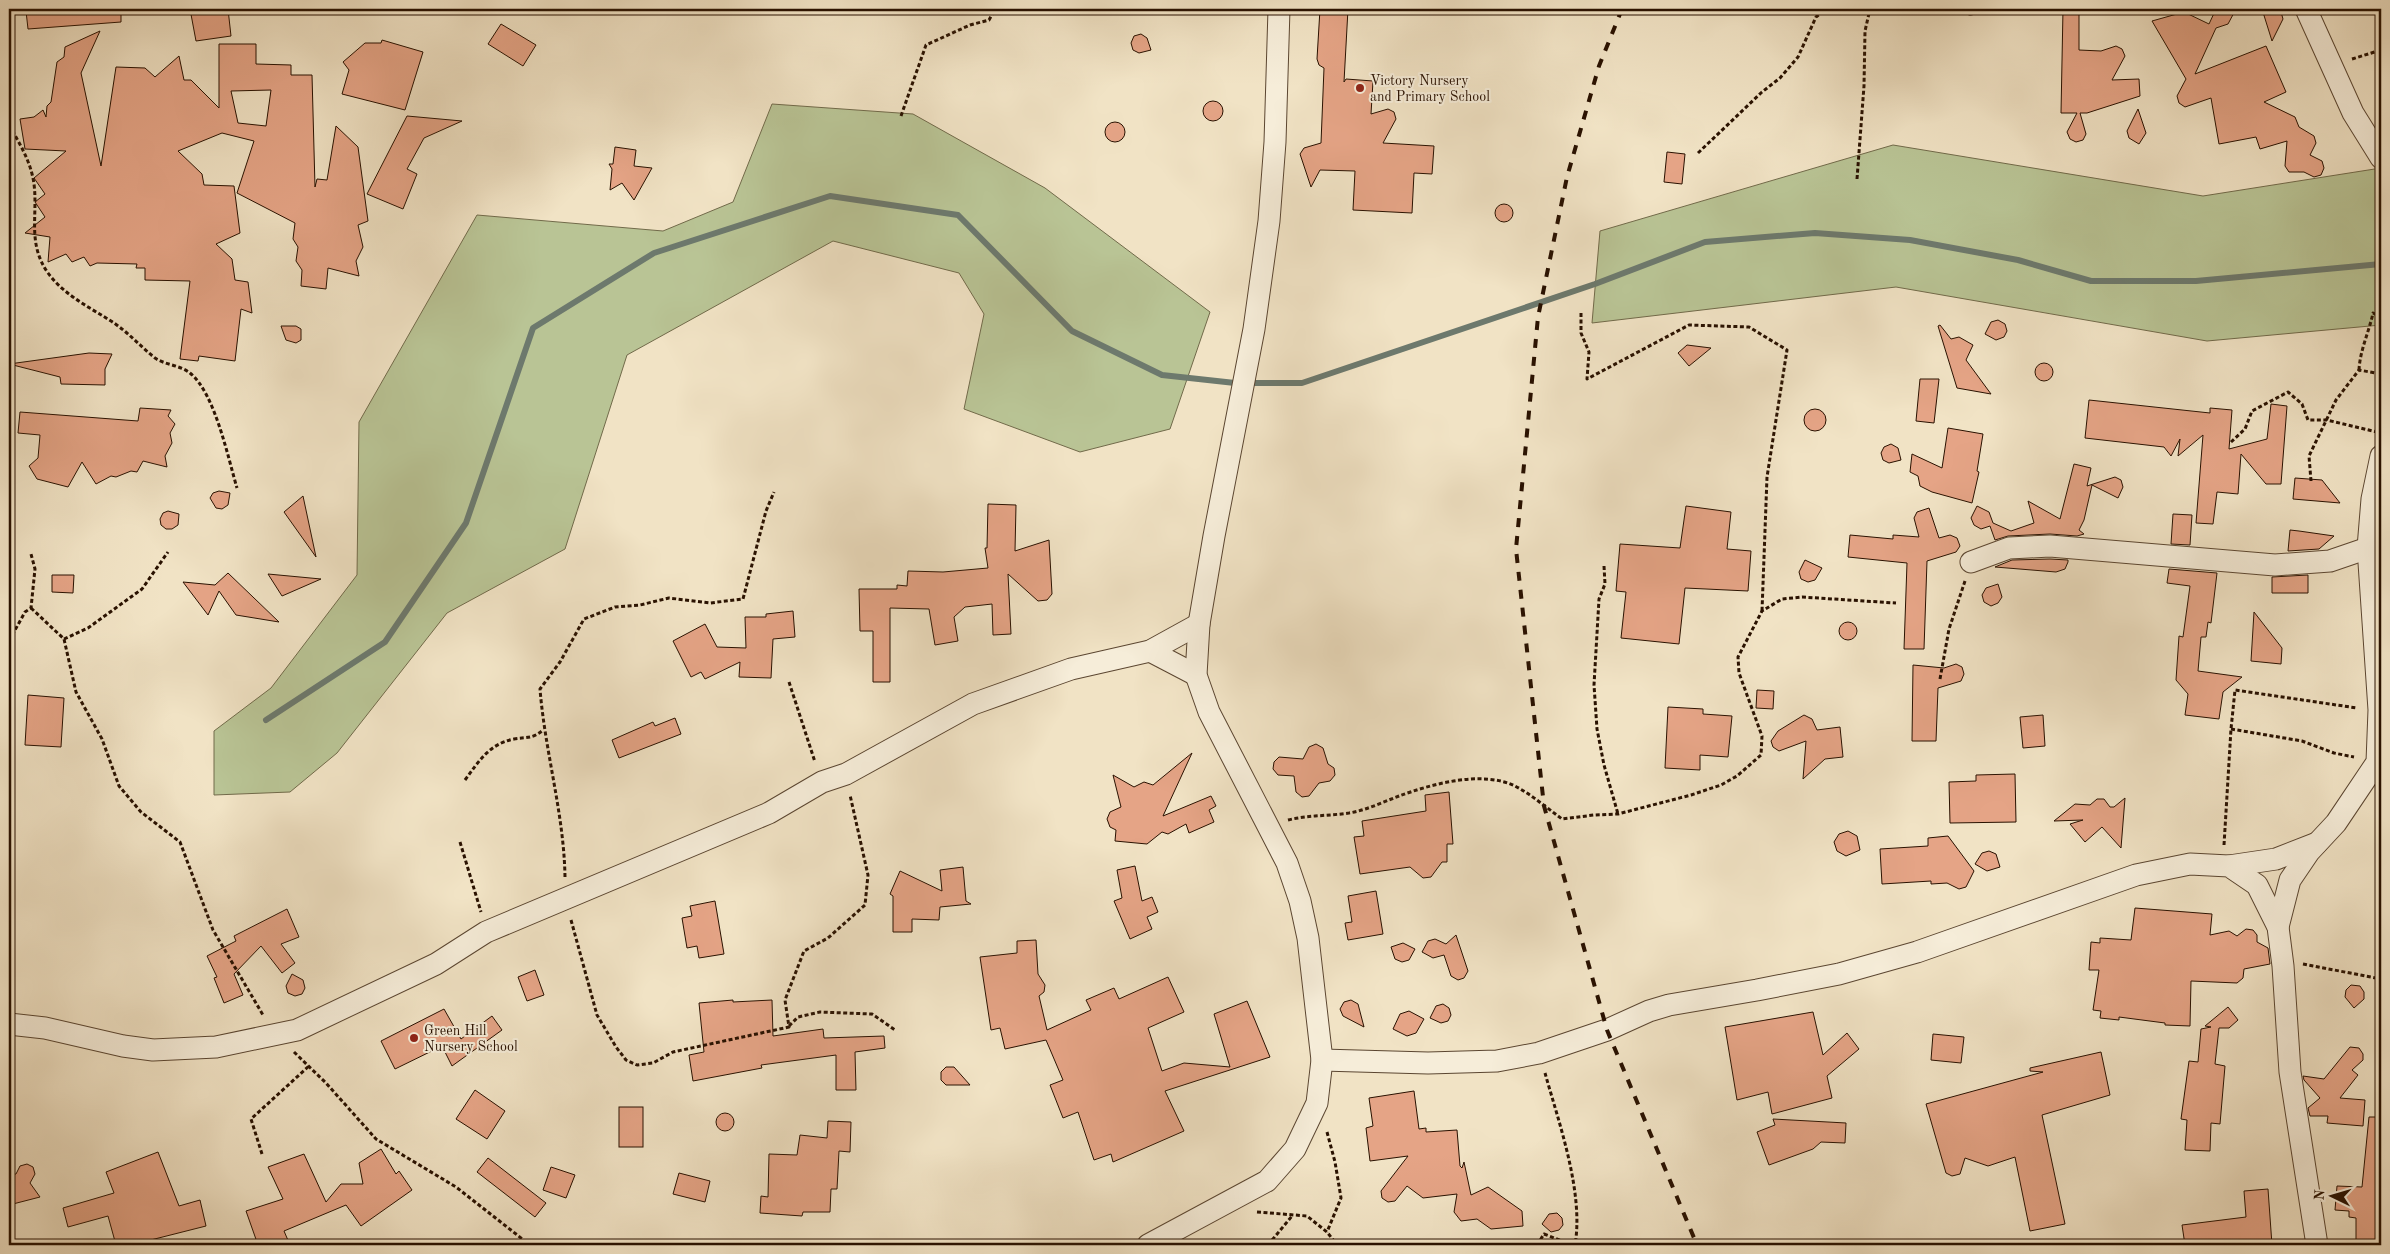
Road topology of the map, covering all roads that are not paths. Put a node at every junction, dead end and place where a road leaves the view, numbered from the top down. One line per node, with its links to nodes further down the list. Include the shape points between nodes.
1 (1280, 9): 7 (street, via 1275,142 1265,251 1254,328)
2 (2306, 9): 3 (street, via 2353,113)
3 (2381, 158)
4 (2381, 456): 5 (street, via 2372,500)
5 (2374, 549): 6 (street, via 2330,561 2275,565 2050,546 2009,548); 10 (street)
6 (1971, 562)
7 (1199, 624): 8 (street); 9 (street)
8 (1150, 651): 9 (street); 14 (street, via 1071,669 973,704 769,813 486,932 436,964 297,1030 216,1047 153,1050)
9 (1196, 675): 15 (street, via 1209,712 1287,863 1306,929)
10 (2379, 762): 11 (street, via 2336,823)
11 (2318, 842): 12 (street, via 2276,859); 13 (street, via 2290,880)
12 (2226, 866): 13 (street, via 2257,885); 15 (street, via 2190,864 2136,875 1917,952 1839,974 1669,1005 1539,1053 1497,1061)
13 (2278, 927): 17 (street, via 2290,1072)
14 (9, 1024)
15 (1322, 1060): 16 (street, via 1317,1103 1295,1150 1267,1181)
16 (1148, 1245)
17 (2317, 1245)

